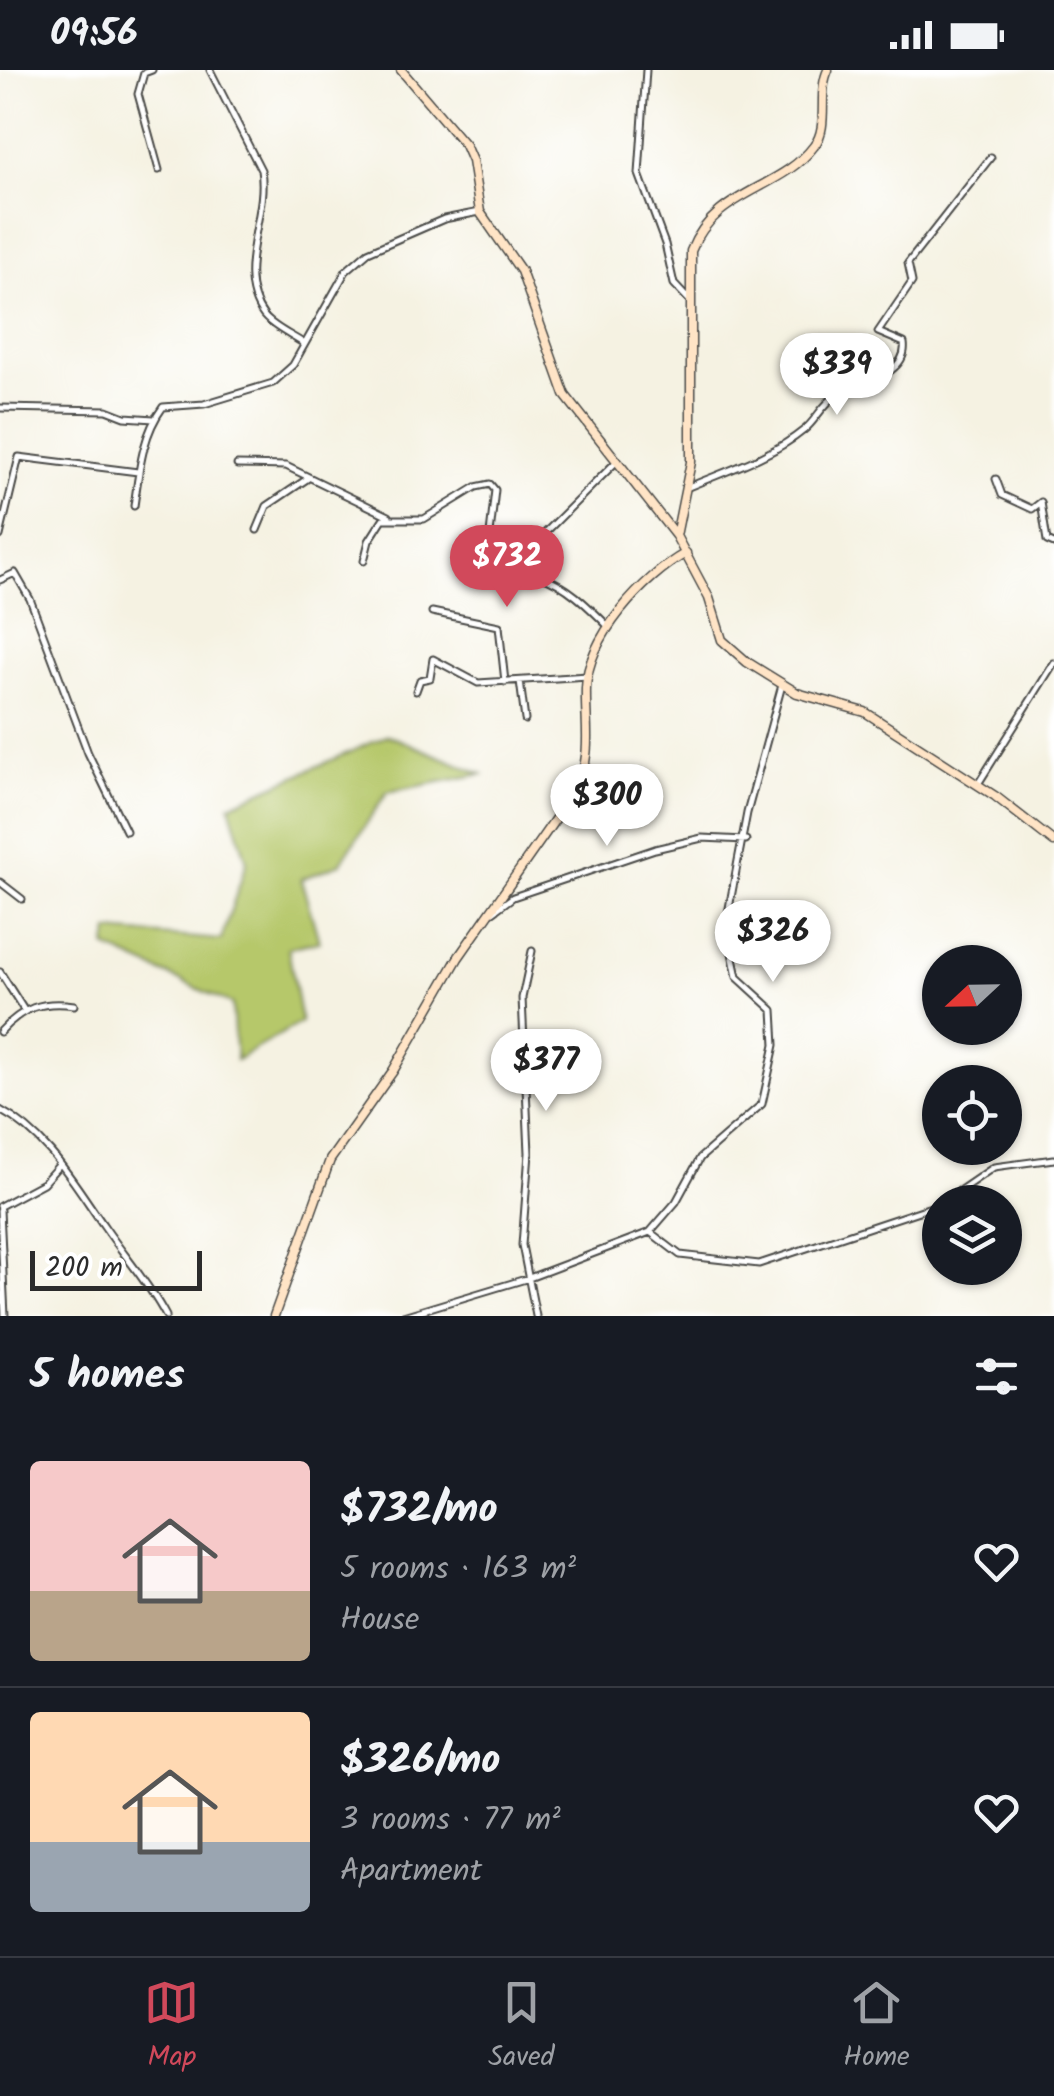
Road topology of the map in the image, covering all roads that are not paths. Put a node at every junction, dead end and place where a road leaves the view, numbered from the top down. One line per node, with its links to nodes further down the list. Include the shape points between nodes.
1 (152, 70): 7 (street, via 144,73 138,94)
2 (210, 70): 10 (street, via 261,170 251,261 255,299 266,319)
3 (401, 70): 8 (street, via 465,145)
4 (646, 70): 9 (street, via 640,174 674,284)
5 (828, 70): 9 (street, via 816,144 700,230 691,251)
6 (991, 156): 18 (street, via 908,263 912,282 878,332 904,344 895,367 834,398 806,429 749,464)
7 (160, 170)
8 (480, 212): 10 (street, via 368,252 346,271); 13 (street, via 521,271 565,395)
9 (688, 300): 18 (street)
10 (303, 343): 12 (street, via 293,366 273,383 204,404 163,407)
11 (0, 408): 12 (street, via 108,410)
12 (154, 419): 15 (street)
13 (616, 463): 23 (street); 27 (street, via 542,537)
14 (237, 465): 17 (street, via 286,466)
15 (139, 472): 19 (street); 22 (street, via 19,457)
16 (996, 478): 24 (street, via 1002,495 1032,509 1041,502 1047,541)
17 (306, 479): 20 (street); 21 (street, via 267,506)
18 (686, 488): 23 (street)
19 (134, 506)
20 (389, 516): 26 (street, via 377,526); 27 (street, via 424,519 490,484 495,490 487,560 500,569)
21 (256, 530)
22 (0, 536)
23 (676, 536): 25 (street)
24 (1054, 544)
25 (686, 553): 30 (street, via 645,582); 35 (street, via 722,640)
26 (364, 561)
27 (523, 570): 30 (street, via 567,588)
28 (0, 580): 39 (street, via 14,573 30,599 88,753)
29 (432, 612): 34 (street, via 499,626)
30 (611, 628): 32 (street)
31 (1054, 663): 38 (street)
32 (588, 676): 33 (street); 44 (street, via 587,766)
33 (520, 681): 34 (street); 37 (street)
34 (505, 682): 36 (street, via 478,683 433,659 430,678 420,680)
35 (782, 685): 38 (street, via 865,712); 40 (street)
36 (416, 691)
37 (525, 720)
38 (978, 784): 41 (street)
39 (126, 831)
40 (746, 840): 44 (street, via 702,838 654,850 513,897); 56 (street, via 726,924 737,976 773,1010 771,1074 762,1104 700,1158)
41 (1054, 842)
42 (0, 882): 43 (street)
43 (22, 899)
44 (485, 918): 60 (street, via 330,1160)
45 (532, 952): 57 (street, via 522,998 529,1154 522,1245)
46 (0, 972): 48 (street)
47 (74, 1005): 48 (street, via 51,1001)
48 (24, 1010): 49 (street)
49 (0, 1032)
50 (0, 1110): 52 (street, via 19,1120)
51 (1054, 1159): 53 (street, via 994,1167)
52 (60, 1164): 54 (street, via 43,1183); 59 (street, via 144,1275)
53 (968, 1185)
54 (0, 1208): 58 (street)
55 (922, 1210): 56 (street, via 759,1264 680,1255)
56 (650, 1232): 57 (street)
57 (530, 1278): 61 (street); 62 (street)
58 (6, 1316)
59 (166, 1316)
60 (274, 1316)
61 (403, 1316)
62 (536, 1316)

